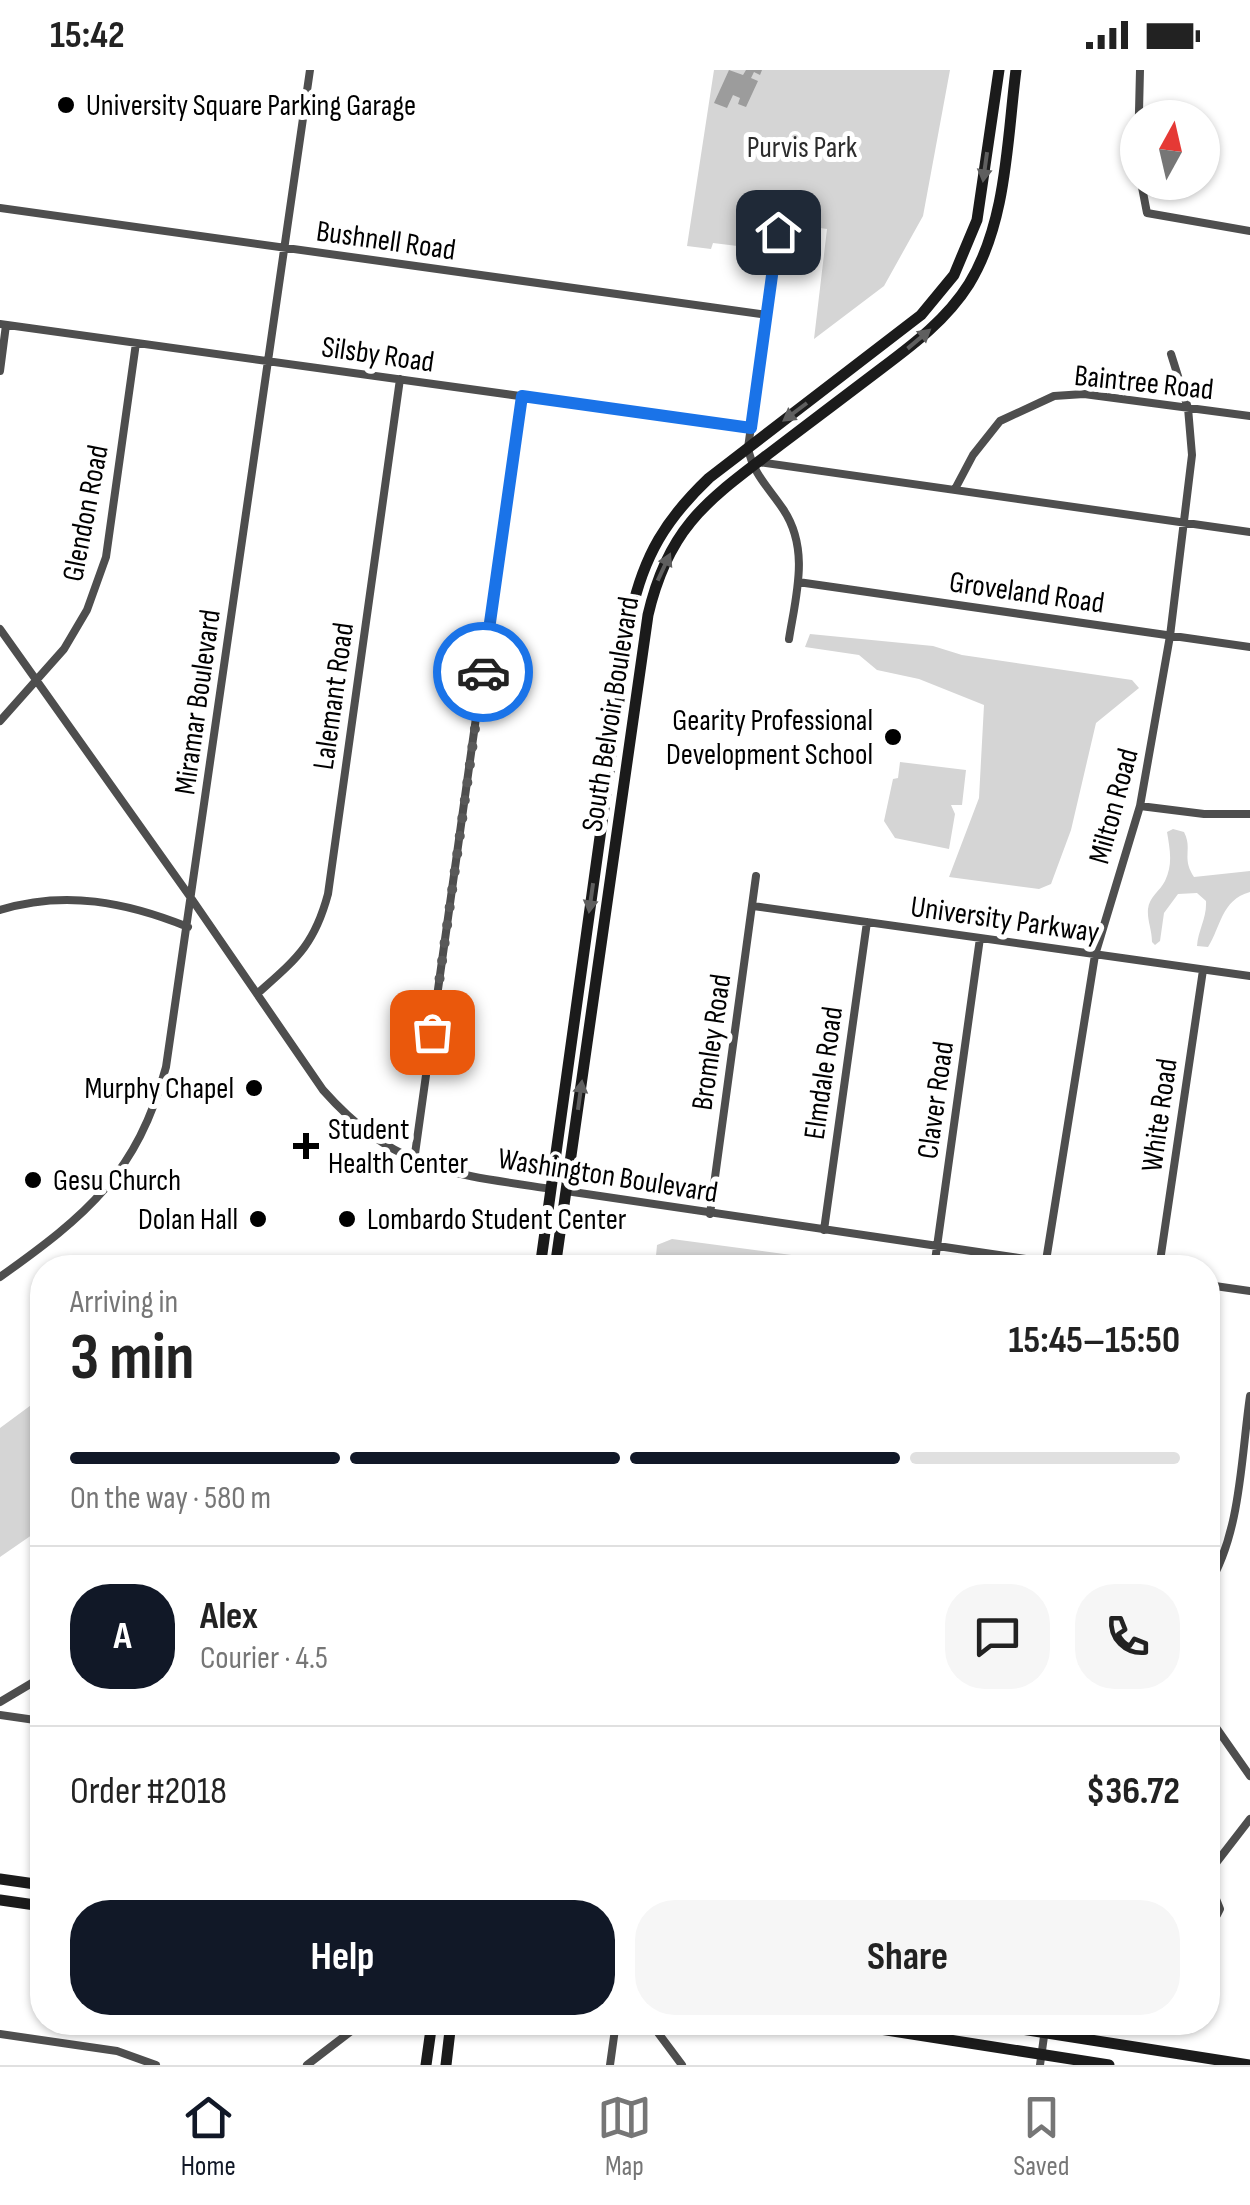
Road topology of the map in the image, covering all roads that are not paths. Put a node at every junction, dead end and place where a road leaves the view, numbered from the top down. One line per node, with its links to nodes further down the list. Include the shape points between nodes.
1 (310, 70): 10 (street, Miramar Boulevard)
2 (999, 70): 22 (street, South Belvoir Boulevard, one-way to 22, via 977,220 954,276 921,315)
3 (1016, 70): 23 (street, South Belvoir Boulevard, one-way to 3, via 920,339 968,285 998,206)
4 (1140, 70): 5 (street)
5 (1139, 100)
6 (1145, 200): 8 (street, via 1147,213)
7 (0, 208): 10 (street, Bushnell Road)
8 (1250, 231)
9 (778, 232): 11 (street)
10 (284, 248): 11 (street, Bushnell Road); 15 (street, Miramar Boulevard)
11 (767, 315): 21 (street)
12 (3, 324): 13 (street, Silsby Road); 16 (street)
13 (136, 343): 15 (street, Silsby Road); 32 (street, Glendon Road, via 106,557 64,649)
14 (1171, 354): 19 (street, Milton Road)
15 (269, 362): 17 (street, Silsby Road); 39 (street, Miramar Boulevard)
16 (0, 371)
17 (400, 379): 18 (street, Silsby Road); 48 (street, Lalemant Road, via 328,894 306,950)
18 (522, 396): 21 (street, Silsby Road); 49 (street)
19 (1188, 408): 20 (street, Baintree Road); 24 (street, Baintree Road, via 1054,396 1000,422 972,454); 25 (street, Milton Road, via 1192,456)
20 (1250, 416)
21 (751, 428): 22 (street)
22 (748, 448): 23 (street); 34 (street, South Belvoir Boulevard, via 687,499 661,532 638,581)
23 (755, 465): 24 (street); 27 (street, via 794,529); 36 (street, South Belvoir Boulevard, one-way to 23, via 659,573 695,515)
24 (955, 488): 25 (street)
25 (1185, 522): 26 (street); 29 (street, Milton Road)
26 (1250, 532)
27 (798, 582): 29 (street, Groveland Road); 30 (street)
28 (0, 630): 32 (street, Washington Boulevard)
29 (1170, 636): 31 (street, Groveland Road); 35 (street, Milton Road)
30 (789, 640)
31 (1250, 647)
32 (38, 682): 33 (street, Glendon Road); 39 (street, Washington Boulevard)
33 (0, 721)
34 (604, 805): 36 (street); 50 (street, South Belvoir Boulevard, one-way to 50)
35 (1140, 806): 37 (street); 45 (street, Milton Road)
36 (620, 808): 51 (street, South Belvoir Boulevard, one-way to 36)
37 (1250, 814)
38 (756, 876): 40 (street, Bromley Road)
39 (191, 898): 43 (street, Miramar Boulevard); 48 (street, Washington Boulevard)
40 (753, 906): 42 (street, University Parkway); 52 (street, Bromley Road)
41 (0, 910): 43 (street, via 73,898 125,905)
42 (867, 922): 44 (street, University Parkway); 53 (street, Elmdale Road)
43 (188, 927): 55 (street, Miramar Boulevard, via 154,1112 94,1202)
44 (980, 938): 45 (street, University Parkway); 54 (street, Claver Road)
45 (1095, 955): 46 (street, University Parkway); 60 (street, Milton Road)
46 (1203, 970): 47 (street, University Parkway); 61 (street, White Road)
47 (1250, 976)
48 (257, 994): 49 (street, Washington Boulevard, via 348,1118)
49 (414, 1162): 50 (street, Washington Boulevard)
50 (551, 1189): 51 (street, Washington Boulevard); 56 (street, South Belvoir Boulevard)
51 (566, 1191): 52 (street, Washington Boulevard); 57 (street, South Belvoir Boulevard)
52 (710, 1214): 53 (street, Washington Boulevard)
53 (824, 1230): 54 (street, Washington Boulevard)
54 (938, 1247): 58 (street, Claver Road); 59 (street, Washington Boulevard)
55 (31, 1255)
56 (542, 1255)
57 (557, 1255)
58 (936, 1255)
59 (984, 1255)
60 (1049, 1255)
61 (1161, 1255)
62 (30, 1256): 63 (street, Miramar Boulevard)
63 (0, 1277)
64 (1220, 1287): 65 (street)
65 (1250, 1292)
66 (1250, 1396): 67 (street)
67 (1220, 1560)
68 (30, 1685): 69 (street)
69 (0, 1702)
70 (0, 1715): 71 (street)
71 (30, 1719)
72 (1220, 1733): 73 (street)
73 (1250, 1776)
74 (1250, 1819): 75 (street)
75 (1220, 1858)
76 (0, 1878): 77 (street)
77 (30, 1883)
78 (0, 1900): 79 (street)
79 (30, 1904)
80 (0, 2034): 90 (street, via 117,2051)
81 (346, 2035): 91 (street)
82 (430, 2035): 92 (street)
83 (449, 2035): 93 (street)
84 (614, 2035): 94 (street)
85 (660, 2035): 95 (street)
86 (902, 2035): 89 (street)
87 (1044, 2035): 89 (street)
88 (1084, 2035): 97 (street)
89 (1041, 2060): 96 (street)
90 (156, 2065)
91 (307, 2065)
92 (426, 2065)
93 (446, 2065)
94 (610, 2065)
95 (682, 2065)
96 (1109, 2065)
97 (1250, 2065)

